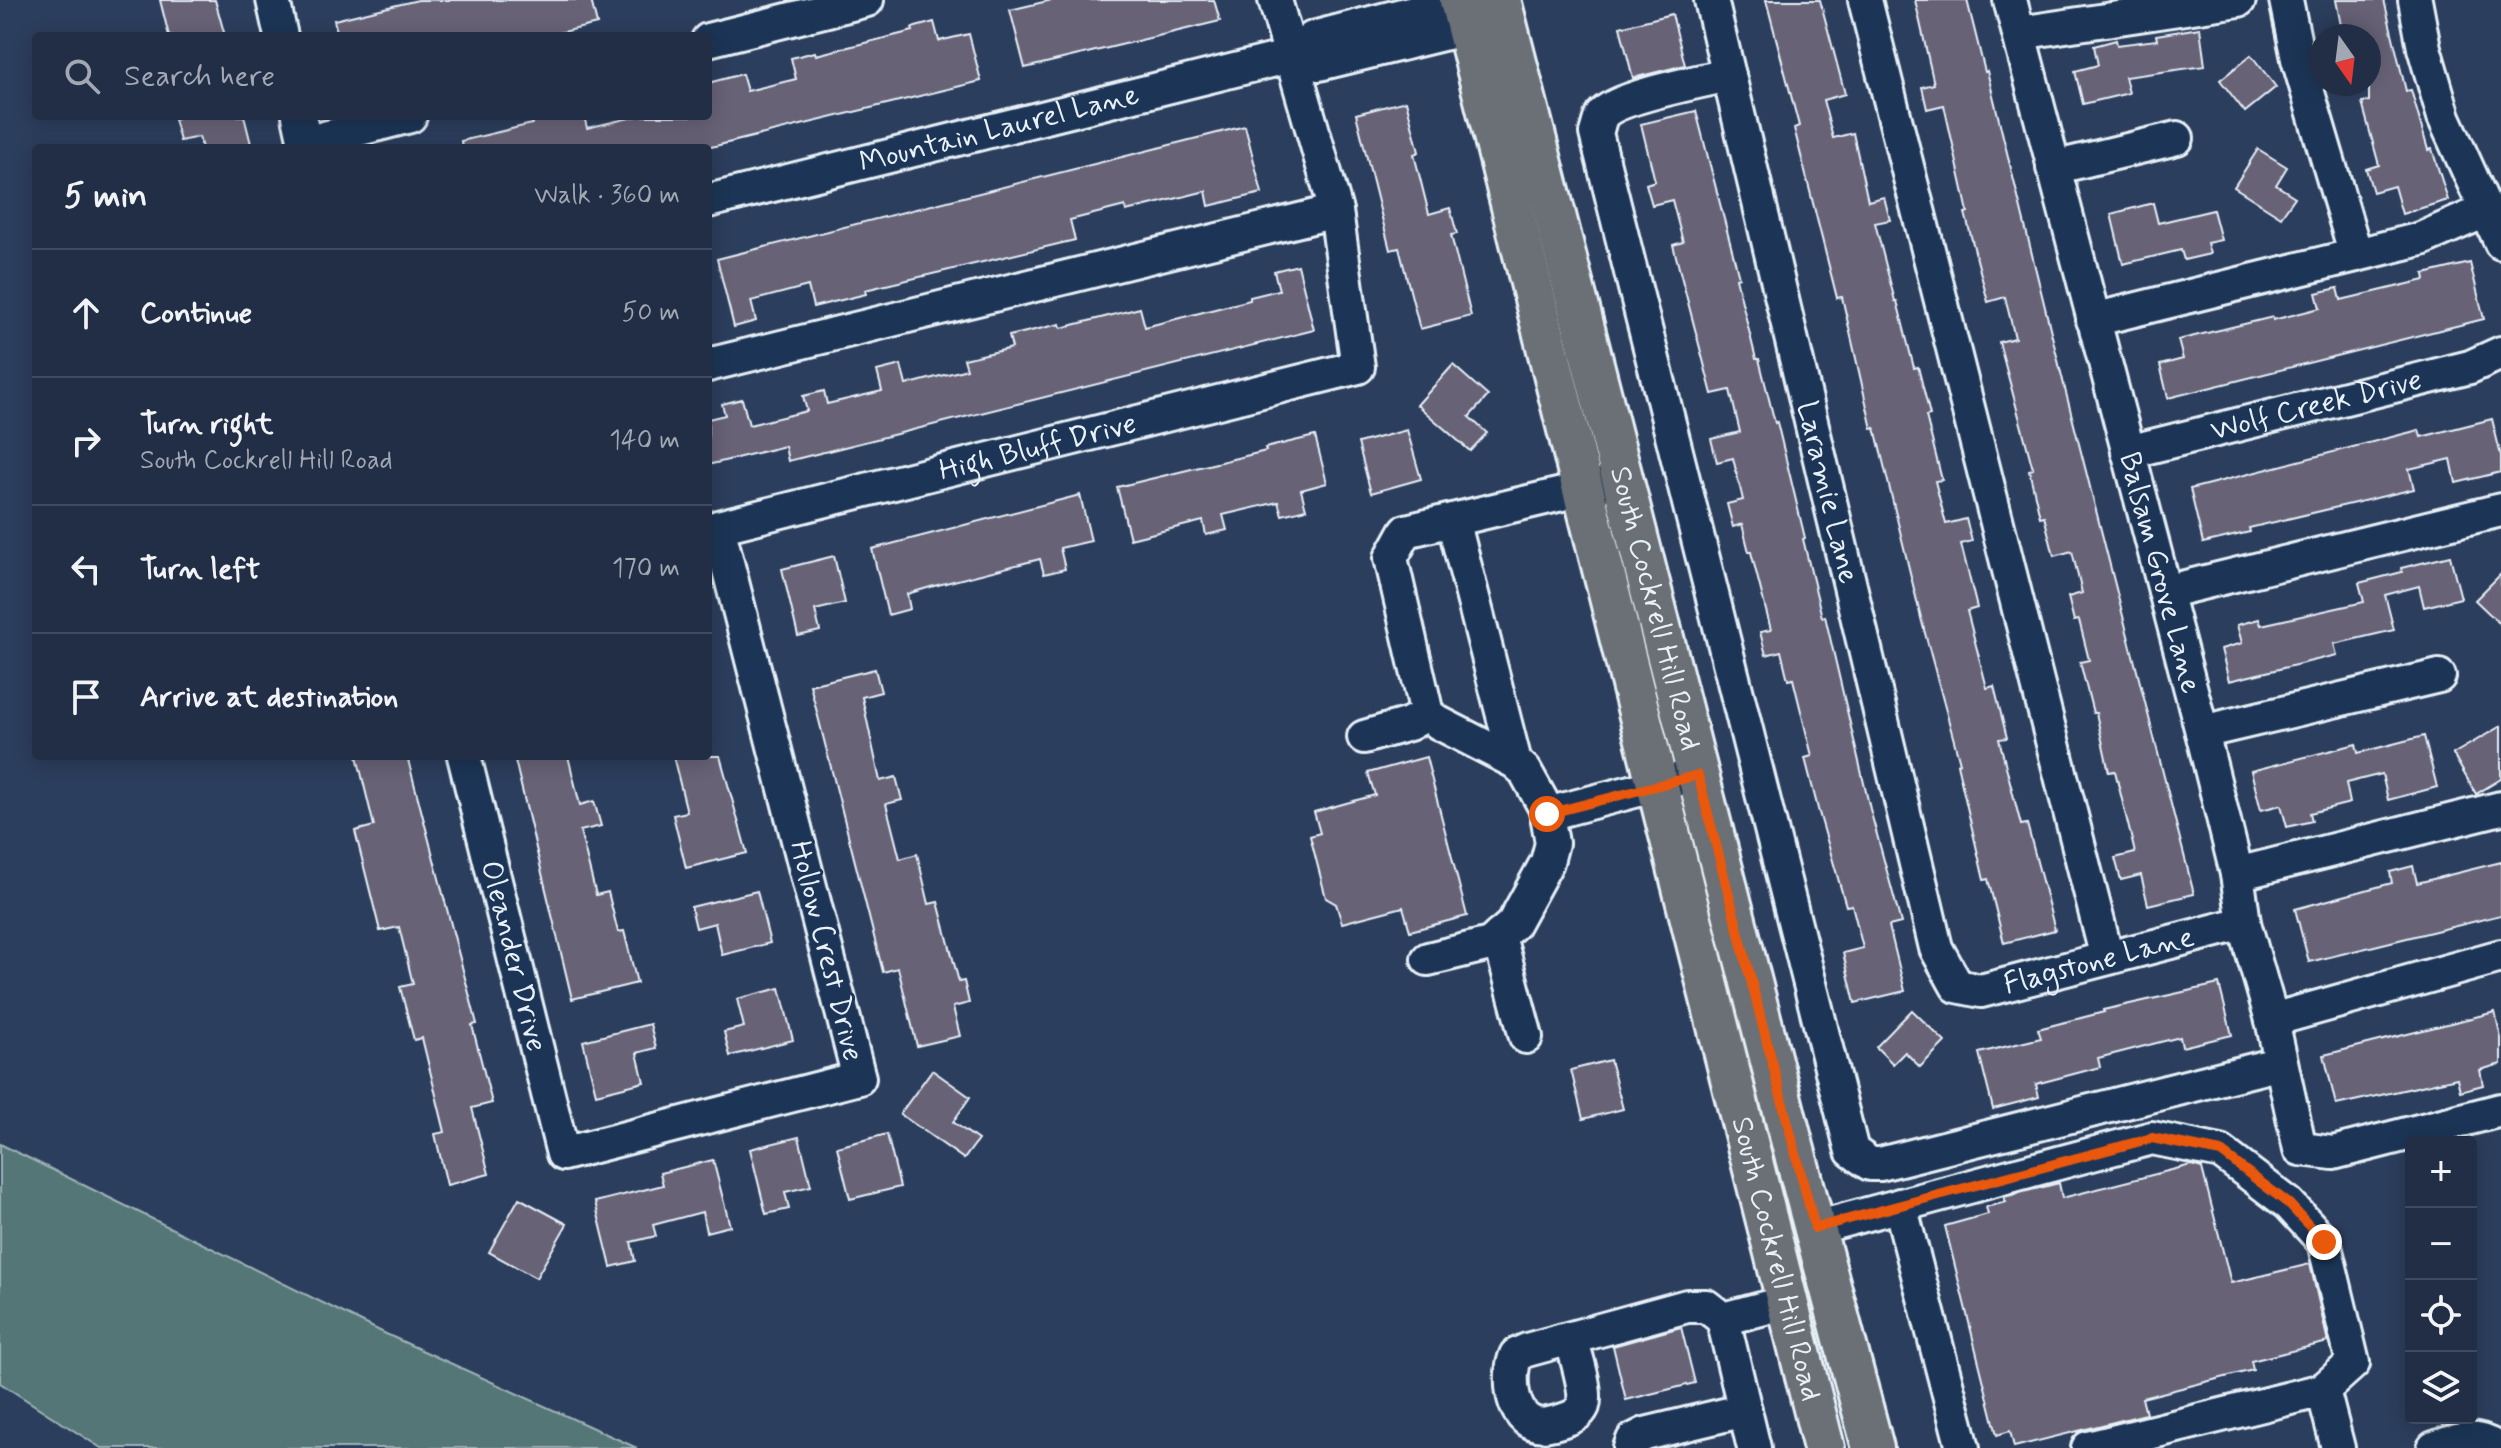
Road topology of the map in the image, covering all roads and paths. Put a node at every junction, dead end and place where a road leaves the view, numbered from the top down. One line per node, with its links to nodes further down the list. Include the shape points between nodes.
1 (273, 0): 12 (street)
2 (867, 0): 14 (street)
3 (1275, 0): 15 (street)
4 (1711, 0): 16 (street, Laramie Lane)
5 (1865, 0): 50 (street)
6 (2010, 0): 13 (street, Balsam Grove Lane)
7 (2239, 0): 13 (street)
8 (2286, 0): 25 (street, via 2298,59)
9 (2415, 0): 23 (street, via 2444,117)
10 (1507, 1): 11 (street, Mountain Laurel Lane); 30 (main road, South Cockrell Hill Road)
11 (1462, 7): 15 (street, Mountain Laurel Lane, via 1319,64); 31 (main road, South Cockrell Hill Road)
12 (280, 32)
13 (2019, 33): 20 (street, Balsam Grove Lane)
14 (712, 39)
15 (1291, 56): 21 (street, Mountain Laurel Lane); 22 (street)
16 (1729, 75): 52 (street, Laramie Lane, via 1936,948); 55 (street, via 1612,107 1596,133 1852,1151 1880,1164)
17 (389, 120): 18 (street)
18 (303, 136)
19 (2177, 138): 20 (street)
20 (2053, 168): 26 (street, Balsam Grove Lane)
21 (712, 200)
22 (1336, 211): 28 (street); 34 (street, High Bluff Drive, via 1358,367)
23 (2485, 211): 24 (street); 25 (street, via 2421,239)
24 (2501, 243)
25 (2356, 255): 26 (street)
26 (2093, 320): 29 (street, Balsam Grove Lane)
27 (2501, 353): 29 (street, Wolf Creek Drive, via 2470,367)
28 (712, 364)
29 (2128, 452): 35 (street, Balsam Grove Lane)
30 (1623, 479): 31 (street); 42 (main road, South Cockrell Hill Road)
31 (1582, 489): 33 (street); 43 (main road, South Cockrell Hill Road)
32 (2501, 510): 35 (street)
33 (1453, 520): 37 (street, via 1406,531 1391,558); 41 (street)
34 (718, 527): 57 (street, Hollow Crest Drive, via 859,1078)
35 (2165, 592): 38 (street, Balsam Grove Lane)
36 (2439, 676): 38 (street)
37 (1427, 714): 39 (street); 41 (street)
38 (2202, 732): 46 (street, Balsam Grove Lane)
39 (1364, 737)
40 (465, 760): 57 (street, Oleander Drive)
41 (1515, 762): 45 (street)
42 (1698, 775): 43 (street); 59 (main road, South Cockrell Hill Road)
43 (1657, 785): 45 (street); 60 (main road, South Cockrell Hill Road)
44 (2501, 808): 46 (street)
45 (1547, 814): 48 (street, via 1552,843 1547,862 1513,924)
46 (2237, 874): 47 (street, Balsam Grove Lane)
47 (2244, 923): 50 (street, Flagstone Lane); 53 (street, Balsam Grove Lane)
48 (1499, 936): 51 (street, via 1490,944); 54 (street)
49 (2501, 956): 53 (street)
50 (2107, 958): 52 (street, Flagstone Lane, via 1981,991)
51 (1428, 959)
52 (1954, 982)
53 (2272, 1020): 55 (street, Balsam Grove Lane)
54 (1526, 1037)
55 (2281, 1063): 56 (street, Balsam Grove Lane, via 2300,1149 2333,1153)
56 (2501, 1110)
57 (563, 1154)
58 (1900, 1205): 59 (street); 63 (street, via 2152,1138 2221,1152 2289,1204 2324,1242 2353,1363); 69 (street)
59 (1815, 1228): 68 (main road, South Cockrell Hill Road)
60 (1787, 1302): 61 (street); 67 (main road, South Cockrell Hill Road)
61 (1723, 1319): 62 (street, via 1706,1306 1687,1306); 64 (street)
62 (1571, 1338)
63 (2323, 1390): 70 (street); 71 (street)
64 (1745, 1410): 65 (street, via 1645,1434); 66 (street)
65 (1630, 1448)
66 (1754, 1448)
67 (1824, 1448)
68 (1873, 1448)
69 (1963, 1448)
70 (2088, 1448)
71 (2338, 1448)
72 (2434, 1448): 73 (street, via 2468,1437)
73 (2496, 1448)

